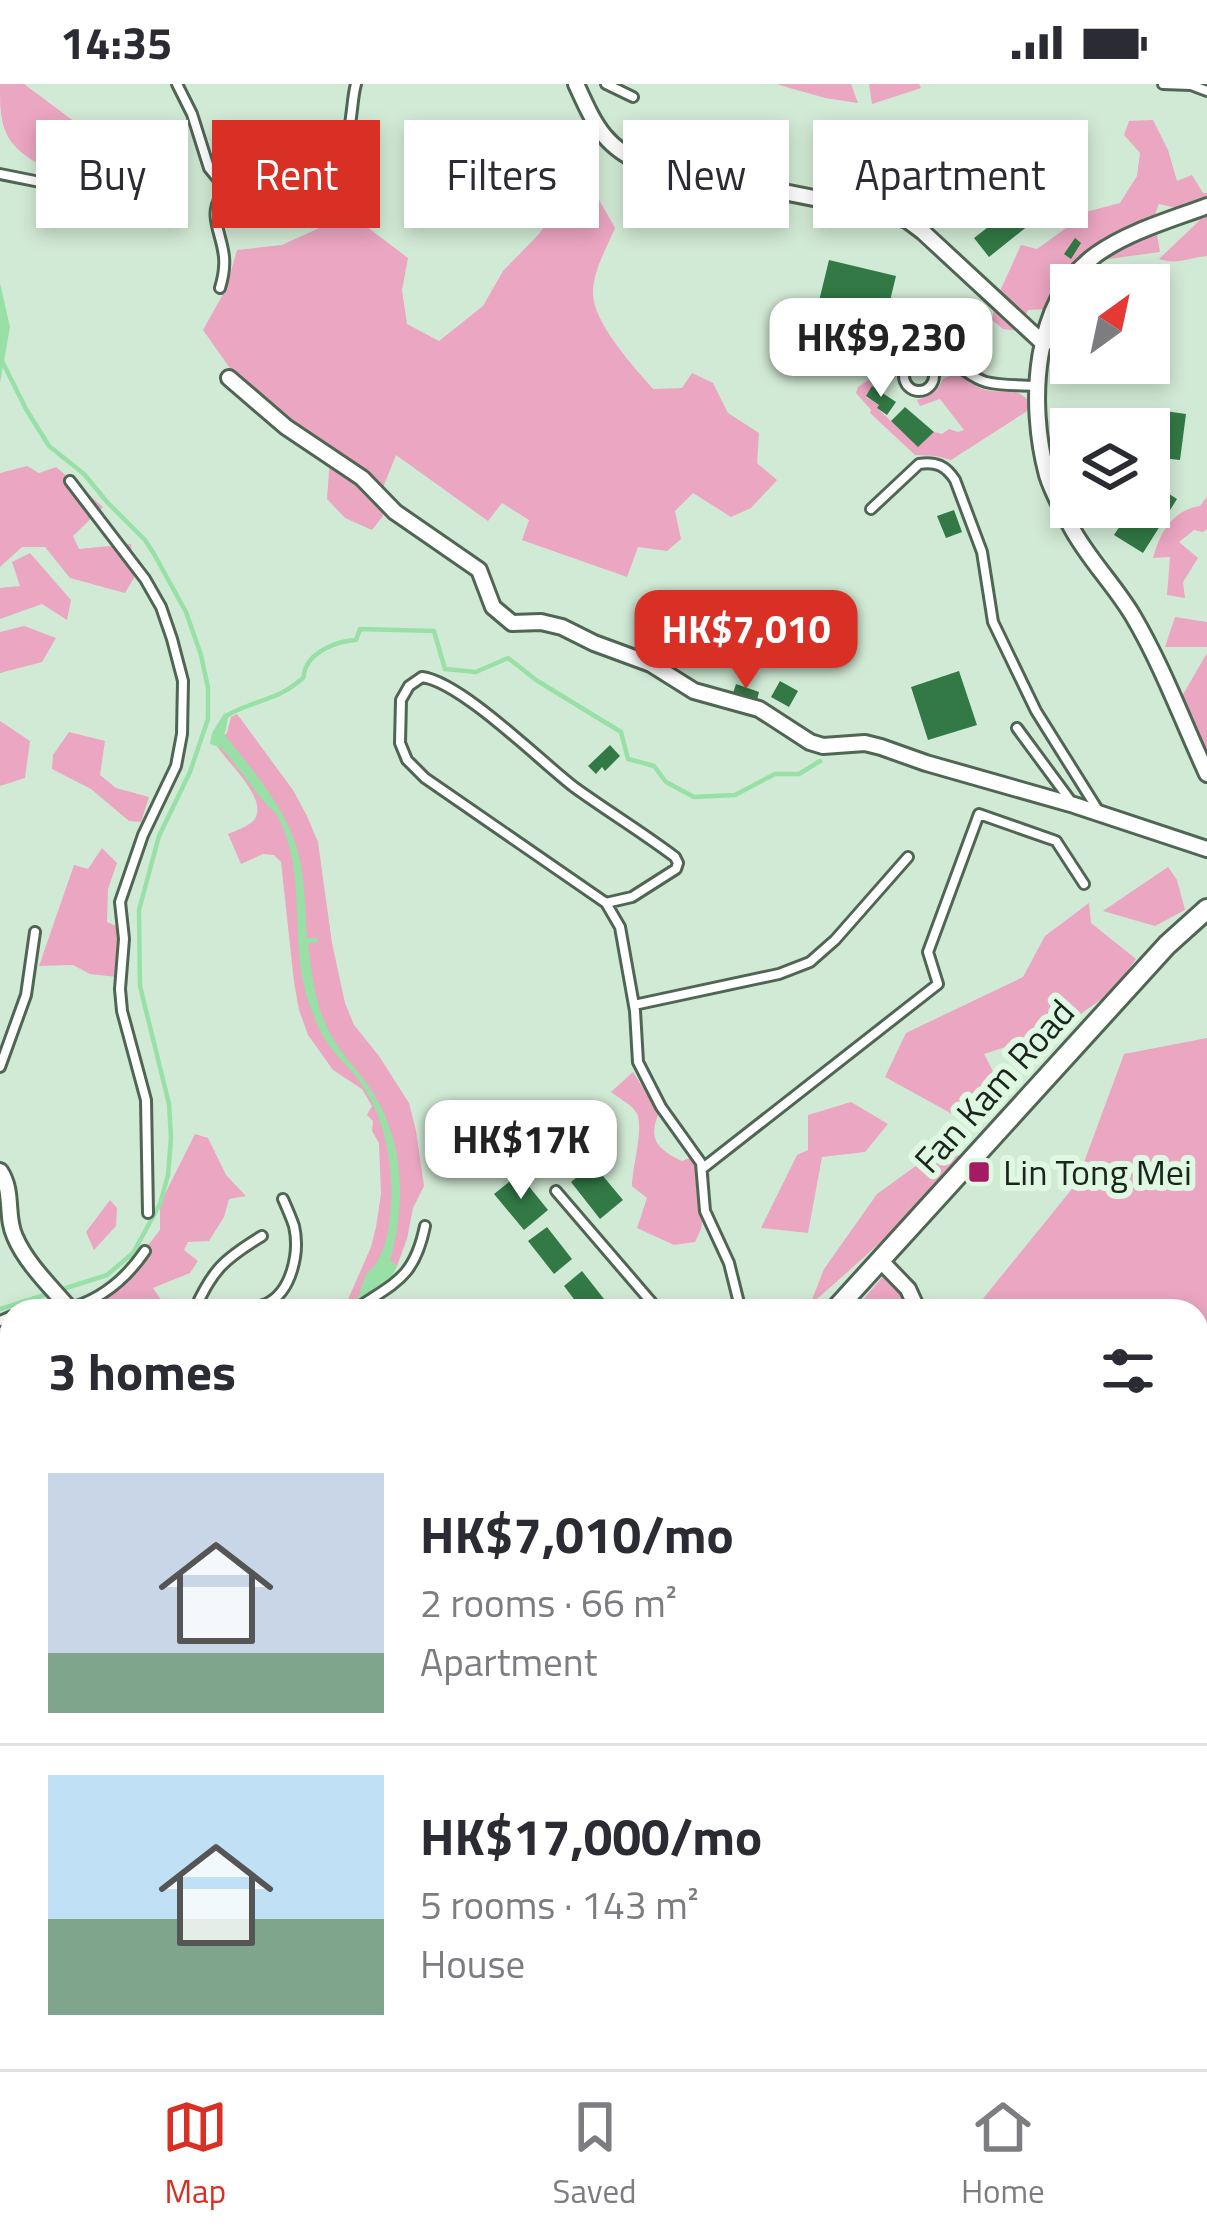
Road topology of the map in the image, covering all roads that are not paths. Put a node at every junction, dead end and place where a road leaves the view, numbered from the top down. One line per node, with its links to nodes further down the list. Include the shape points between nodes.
1 (177, 84): 9 (lane)
2 (356, 84): 8 (lane)
3 (576, 84): 15 (street, via 597,129 633,160 907,220)
4 (606, 84): 7 (lane)
5 (1163, 84): 6 (lane)
6 (1207, 91)
7 (633, 97)
8 (350, 120)
9 (212, 172)
10 (0, 174): 11 (lane)
11 (36, 181)
12 (1207, 206): 15 (street, via 1087,262 1060,297)
13 (218, 228): 14 (lane)
14 (220, 288)
15 (1044, 344): 18 (street)
16 (931, 367): 18 (lane, via 952,363 984,382)
17 (229, 378): 23 (street, via 478,570 493,607 512,622 562,627 694,691 759,709 810,742 865,743)
18 (1039, 386): 22 (street, via 1048,478 1082,545 1133,615)
19 (70, 482): 37 (lane, via 153,593 183,681 176,766 120,902 122,1011 146,1100)
20 (871, 508): 24 (lane, via 919,464 940,465 955,480 982,552 993,622 1036,711)
21 (1016, 728): 23 (lane)
22 (1207, 774)
23 (1074, 805): 24 (street)
24 (1101, 814): 25 (street)
25 (1207, 849)
26 (908, 856): 31 (lane, via 810,962)
27 (1084, 884): 33 (lane, via 1055,841 980,814 928,952 938,984)
28 (606, 903): 28 (lane, via 407,760 401,700 409,686 437,679 675,857 676,869); 31 (lane, via 620,928)
29 (1207, 909): 41 (main road, Fan Kam Road)
30 (34, 932): 32 (lane, via 26,995)
31 (634, 1005): 33 (lane, via 638,1061)
32 (0, 1067)
33 (703, 1168): 48 (lane, via 705,1211)
34 (0, 1171): 42 (street, via 12,1233)
35 (556, 1191): 47 (lane)
36 (283, 1199): 45 (lane, via 296,1250)
37 (148, 1214)
38 (425, 1226): 46 (lane, via 411,1269)
39 (262, 1236): 44 (lane, via 227,1259)
40 (145, 1251): 43 (lane, via 122,1280)
41 (880, 1260): 49 (main road, Fan Kam Road); 50 (street)
42 (62, 1299)
43 (90, 1299)
44 (200, 1299)
45 (272, 1299)
46 (370, 1299)
47 (649, 1299)
48 (738, 1299)
49 (845, 1299)
50 (913, 1299)

